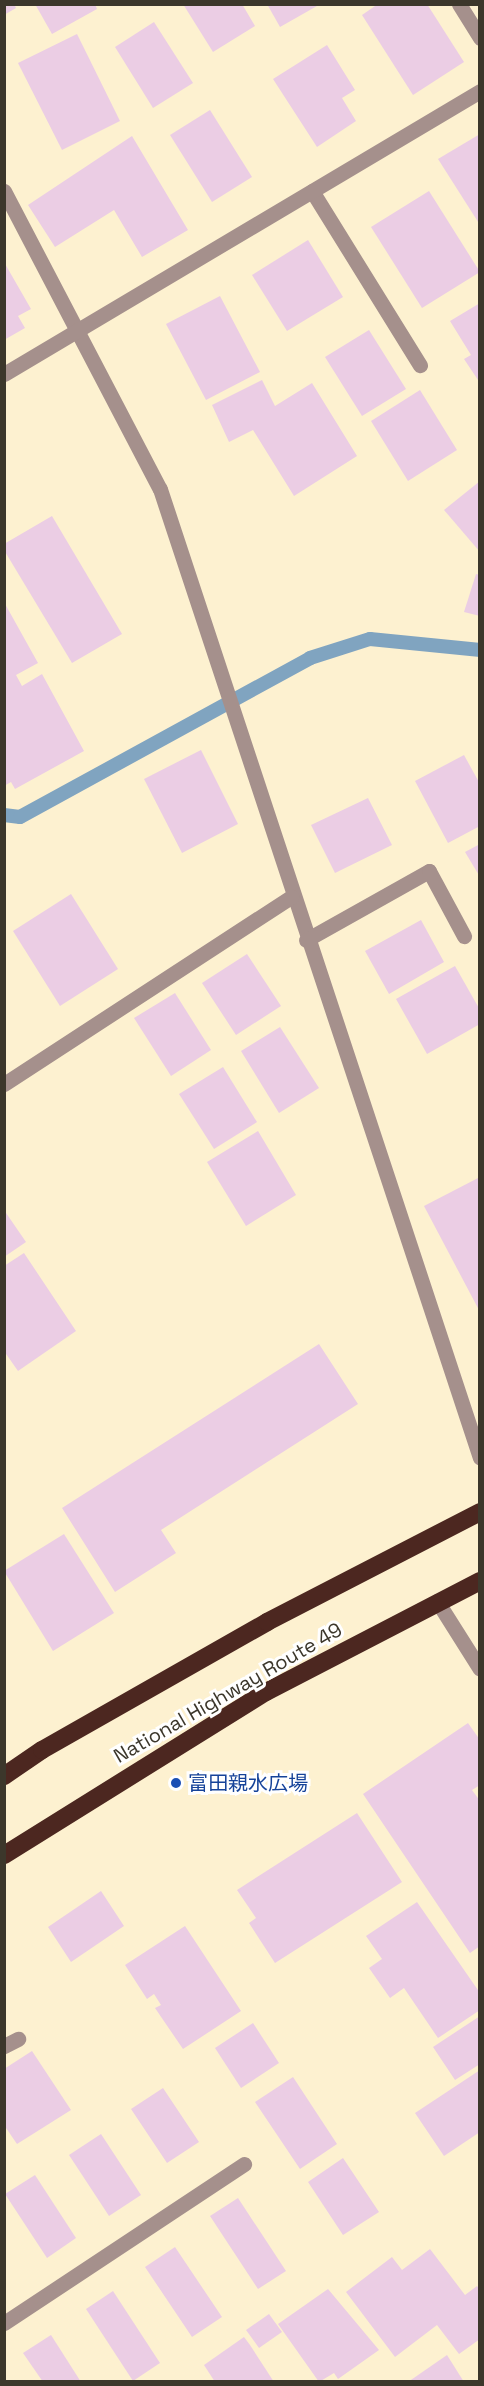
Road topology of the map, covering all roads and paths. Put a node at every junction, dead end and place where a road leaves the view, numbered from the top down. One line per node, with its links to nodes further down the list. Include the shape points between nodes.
1 (459, 4): 2 (street)
2 (480, 38)
3 (480, 91): 5 (street)
4 (4, 191): 6 (street)
5 (312, 191): 6 (street); 7 (street)
6 (77, 333): 8 (street); 9 (street, via 160,489)
7 (420, 365)
8 (4, 374)
9 (291, 897): 11 (street); 12 (street)
10 (464, 936): 11 (street, via 429,871)
11 (306, 940): 13 (street)
12 (4, 1084)
13 (480, 1458)
14 (480, 1512): 18 (highway, National Highway Route 49, via 267,1622 42,1750)
15 (480, 1581): 16 (highway, National Highway Route 49)
16 (436, 1601): 17 (street); 19 (highway, National Highway Route 49, via 266,1692)
17 (480, 1669)
18 (4, 1776)
19 (4, 1855)
20 (244, 2164): 21 (street)
21 (4, 2323)

